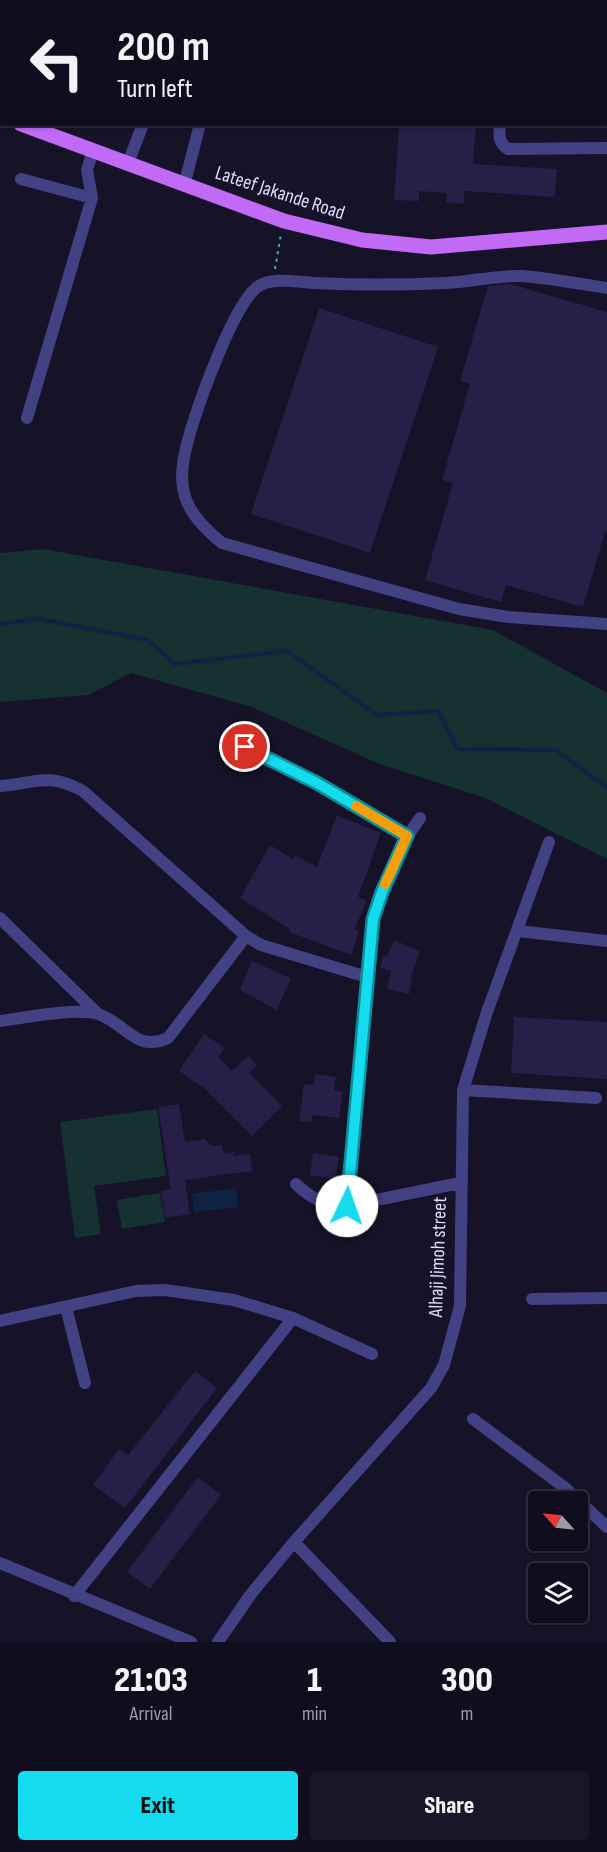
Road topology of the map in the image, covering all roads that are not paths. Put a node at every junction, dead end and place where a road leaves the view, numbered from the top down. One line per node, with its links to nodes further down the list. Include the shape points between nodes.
1 (27, 126): 6 (main road, Lateef Jakande Road)
2 (142, 126): 7 (street)
3 (199, 126): 9 (street)
4 (500, 126): 5 (street, via 499,138 507,149)
5 (607, 147)
6 (93, 150): 7 (main road, Lateef Jakande Road); 10 (street, via 87,170)
7 (128, 163): 9 (main road, Lateef Jakande Road)
8 (21, 179): 10 (street)
9 (185, 182): 11 (main road, Lateef Jakande Road, via 284,221 362,240 431,247)
10 (92, 198): 13 (street)
11 (607, 232)
12 (607, 288): 14 (street, via 522,276 447,283 274,281 257,288 243,306 207,380 181,462 182,489 190,510 222,543 459,609 508,617)
13 (27, 418)
14 (607, 624)
15 (226, 738): 18 (street, via 317,783)
16 (0, 786): 22 (street, via 38,779 63,780 83,791)
17 (420, 818): 18 (street)
18 (407, 836): 24 (street, via 373,919)
19 (549, 842): 21 (street, Alhaji Jimoh street)
20 (0, 918): 25 (street)
21 (518, 932): 23 (street); 27 (street, Alhaji Jimoh street)
22 (246, 936): 24 (street, via 271,948); 25 (street, via 168,1038 155,1044 143,1042)
23 (607, 941)
24 (367, 977): 31 (street)
25 (97, 1013): 26 (street)
26 (0, 1021)
27 (463, 1090): 28 (street); 29 (street, Alhaji Jimoh street)
28 (596, 1098)
29 (460, 1183): 31 (street); 41 (street, Alhaji Jimoh street, via 460,1306 444,1365 430,1388)
30 (296, 1184): 31 (street, via 317,1200)
31 (347, 1206)
32 (607, 1298): 33 (street)
33 (532, 1299)
34 (66, 1307): 35 (street, via 136,1291 165,1290 234,1300); 36 (street); 38 (street)
35 (293, 1318): 37 (street); 43 (street)
36 (0, 1321)
37 (372, 1354)
38 (85, 1383)
39 (472, 1419): 40 (street, via 564,1487)
40 (607, 1527)
41 (294, 1542): 45 (street, Alhaji Jimoh street); 46 (street)
42 (0, 1563): 43 (street)
43 (74, 1596): 44 (street)
44 (191, 1642)
45 (218, 1642)
46 (390, 1642)

